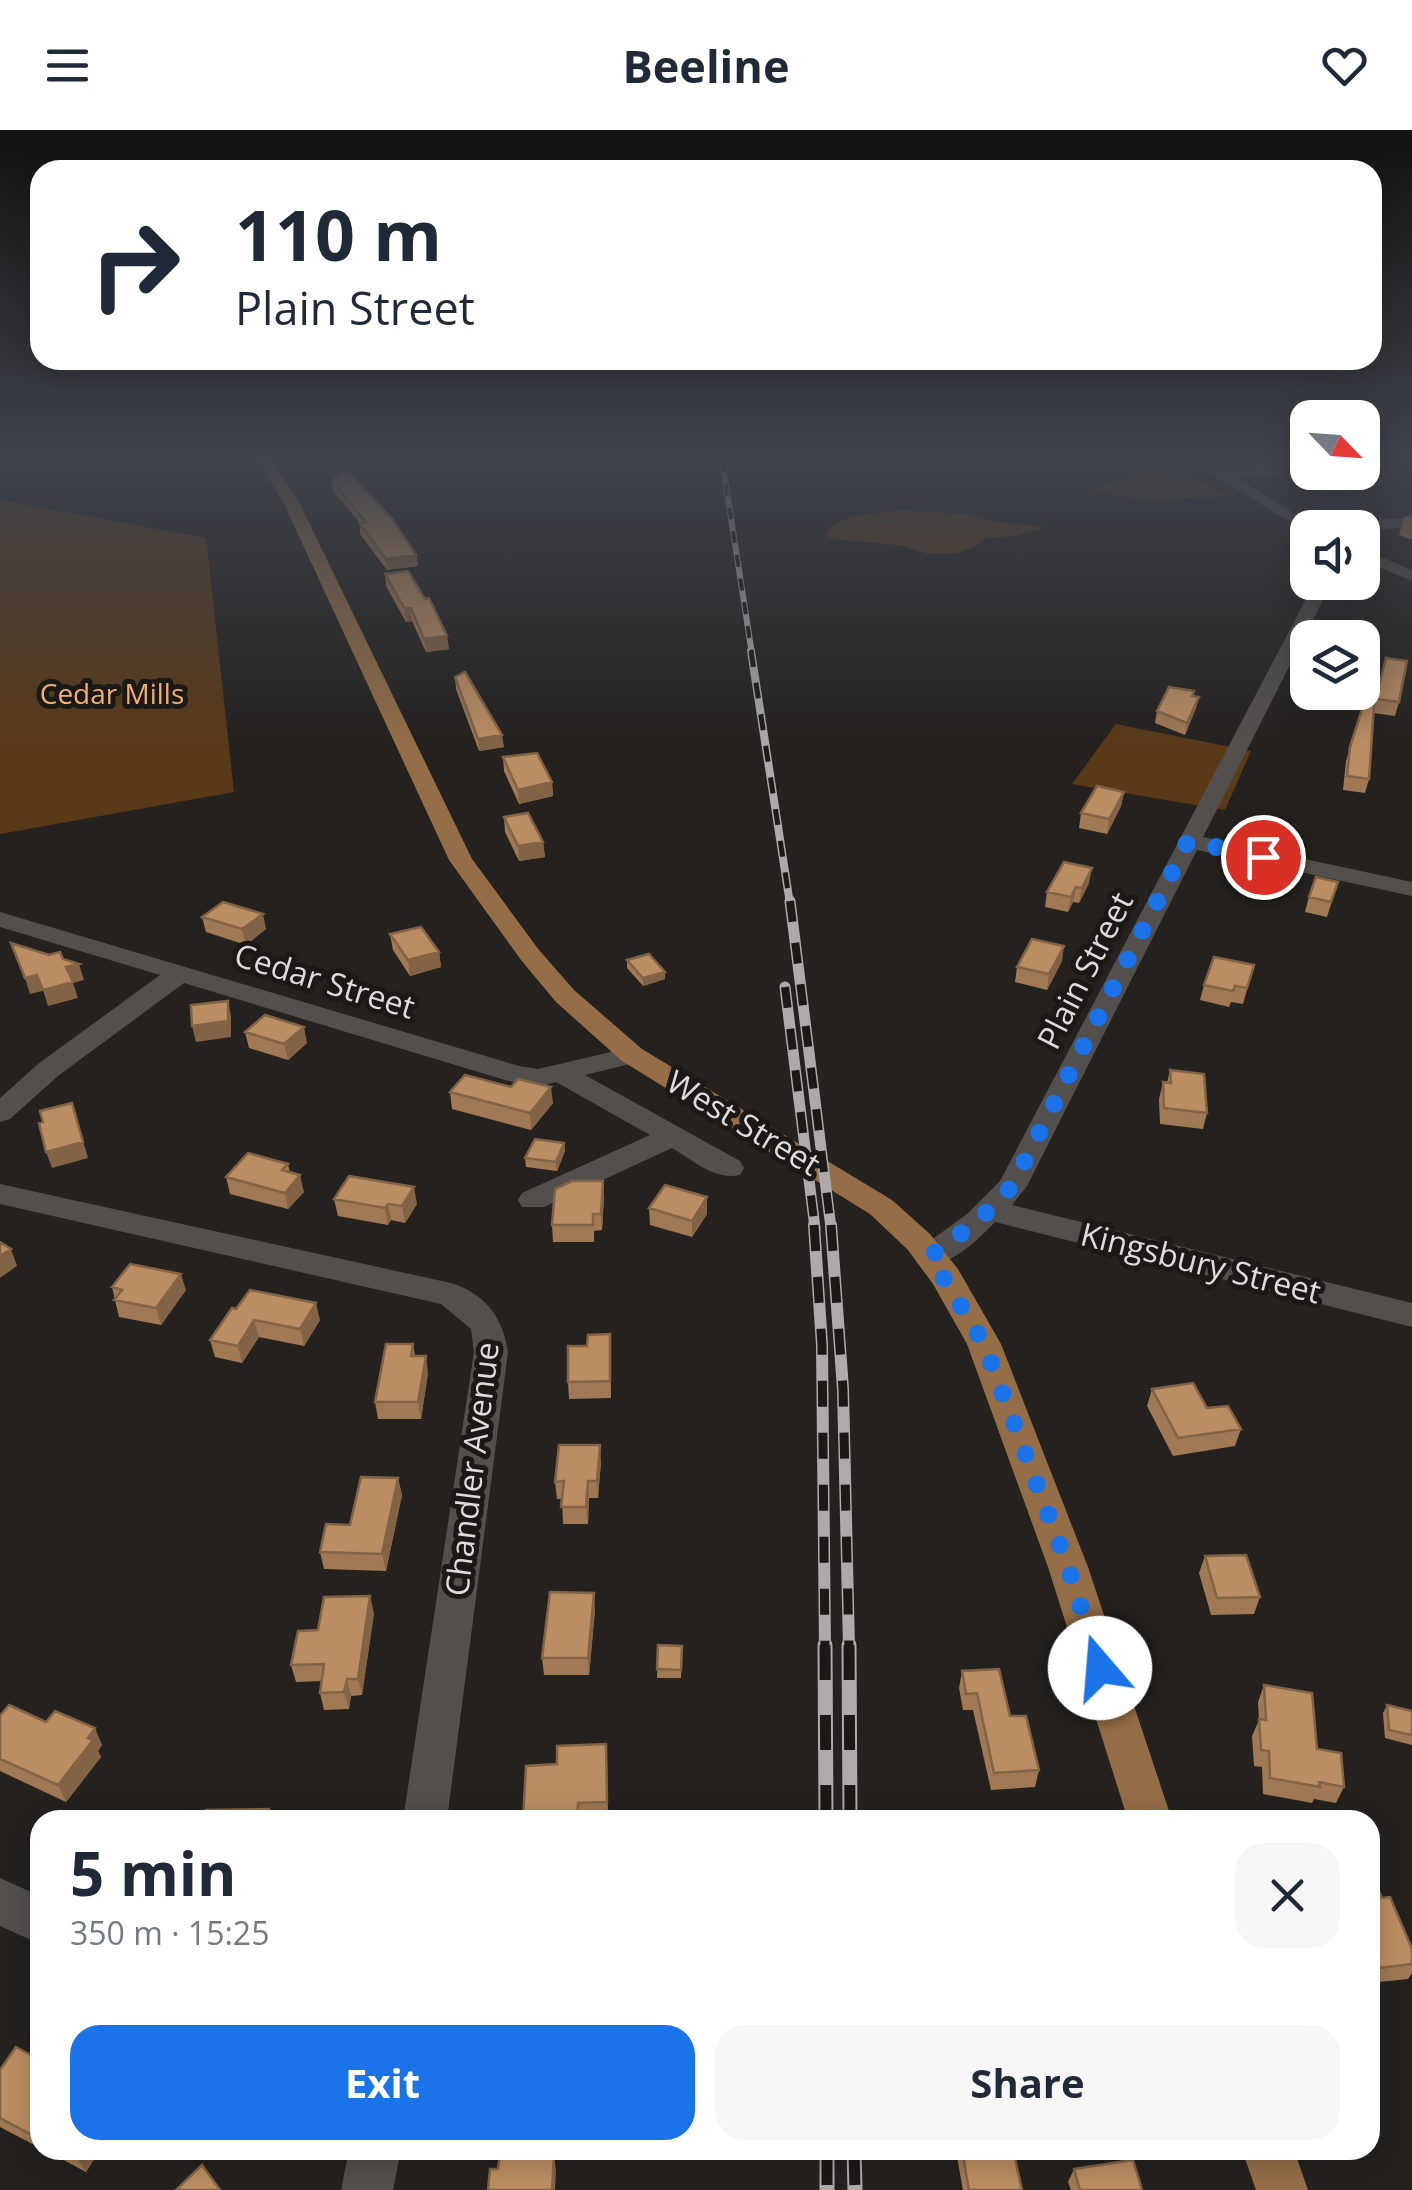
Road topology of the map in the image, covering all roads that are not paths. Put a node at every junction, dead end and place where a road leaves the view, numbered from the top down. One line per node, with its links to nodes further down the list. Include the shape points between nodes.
1 (317, 556): 9 (main road, West Street, via 462,860 565,996)
2 (1380, 562): 3 (street)
3 (1412, 576)
4 (1315, 600): 5 (street, Plain Street)
5 (1188, 841): 6 (street); 16 (street, Plain Street, via 1012,1186)
6 (1412, 889)
7 (0, 919): 8 (street, Cedar Street)
8 (180, 973): 10 (street, Cedar Street, via 515,1074); 11 (street)
9 (632, 1055): 10 (street, Cedar Street); 17 (main road, West Street, via 881,1207)
10 (563, 1074): 12 (street)
11 (0, 1113)
12 (672, 1136): 13 (street); 15 (street)
13 (729, 1168)
14 (0, 1194): 19 (street, Chandler Avenue, via 450,1295 487,1324 492,1352)
15 (532, 1200)
16 (990, 1210): 17 (street, Plain Street); 18 (street, Kingsbury Street)
17 (930, 1256): 20 (main road, West Street, via 984,1344 1068,1567)
18 (1412, 1315)
19 (426, 1810)
20 (1147, 1810)
21 (0, 1901): 22 (street)
22 (30, 1916)
23 (372, 2160): 25 (street)
24 (1272, 2160): 26 (main road)
25 (368, 2190)
26 (1282, 2190)

